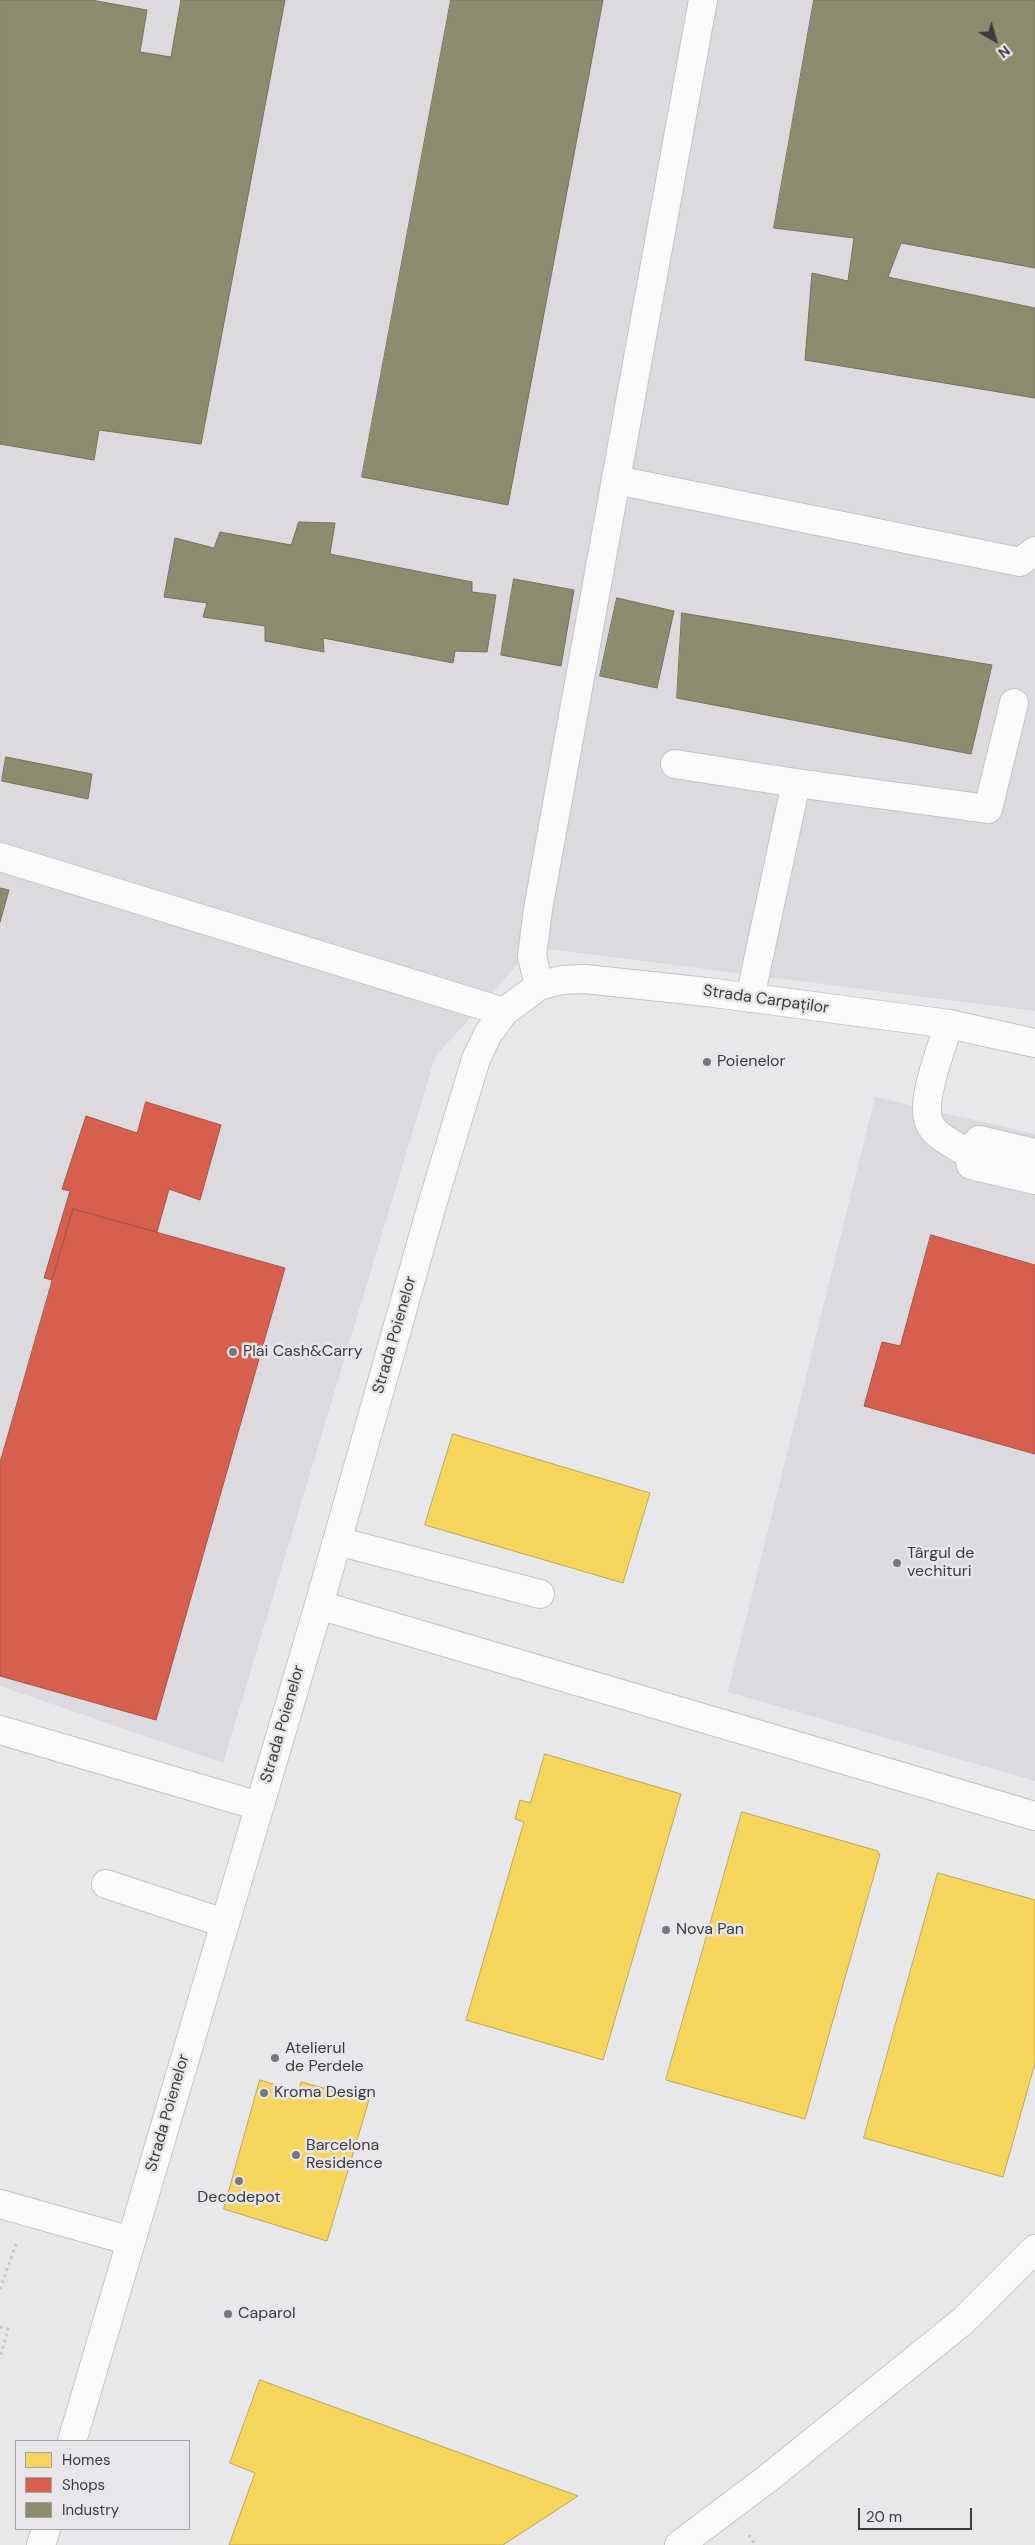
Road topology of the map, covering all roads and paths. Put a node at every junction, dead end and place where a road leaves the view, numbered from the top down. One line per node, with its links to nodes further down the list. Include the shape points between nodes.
1 (703, 0): 2 (main road)
2 (616, 480): 3 (main road, via 1020,562); 8 (main road, via 538,909 532,956)
3 (1035, 551)
4 (1014, 703): 6 (main road, via 988,809)
5 (675, 764): 6 (main road)
6 (796, 783): 9 (main road)
7 (0, 857): 10 (main road)
8 (539, 986): 9 (main road, Strada Carpaților, via 561,980 585,979); 10 (main road, Strada Carpaților)
9 (750, 998): 11 (main road, Strada Carpaților)
10 (504, 1012): 16 (main road, Strada Poienelor, via 488,1034 473,1068)
11 (948, 1024): 12 (main road, Strada Carpaților); 13 (main road, via 927,1102 928,1122 939,1135)
12 (1035, 1044)
13 (968, 1153): 14 (main road, via 979,1140); 15 (main road, via 971,1165)
14 (1035, 1153)
15 (1035, 1180)
16 (337, 1541): 17 (main road); 18 (main road, Strada Poienelor)
17 (540, 1594)
18 (319, 1605): 20 (main road, Strada Poienelor); 21 (main road)
19 (0, 1730): 20 (main road)
20 (259, 1806): 23 (main road, Strada Poienelor)
21 (1035, 1816)
22 (106, 1884): 23 (main road)
23 (224, 1923): 25 (main road, Strada Poienelor)
24 (0, 2204): 25 (main road)
25 (130, 2241): 29 (main road, Strada Poienelor)
26 (1035, 2249): 33 (main road, via 963,2321 767,2479)
27 (0, 2327): 28 (path, via 8,2329)
28 (0, 2358)
29 (72, 2440)
30 (46, 2530): 32 (main road)
31 (747, 2532): 34 (path)
32 (41, 2545)
33 (679, 2545)
34 (755, 2545)

